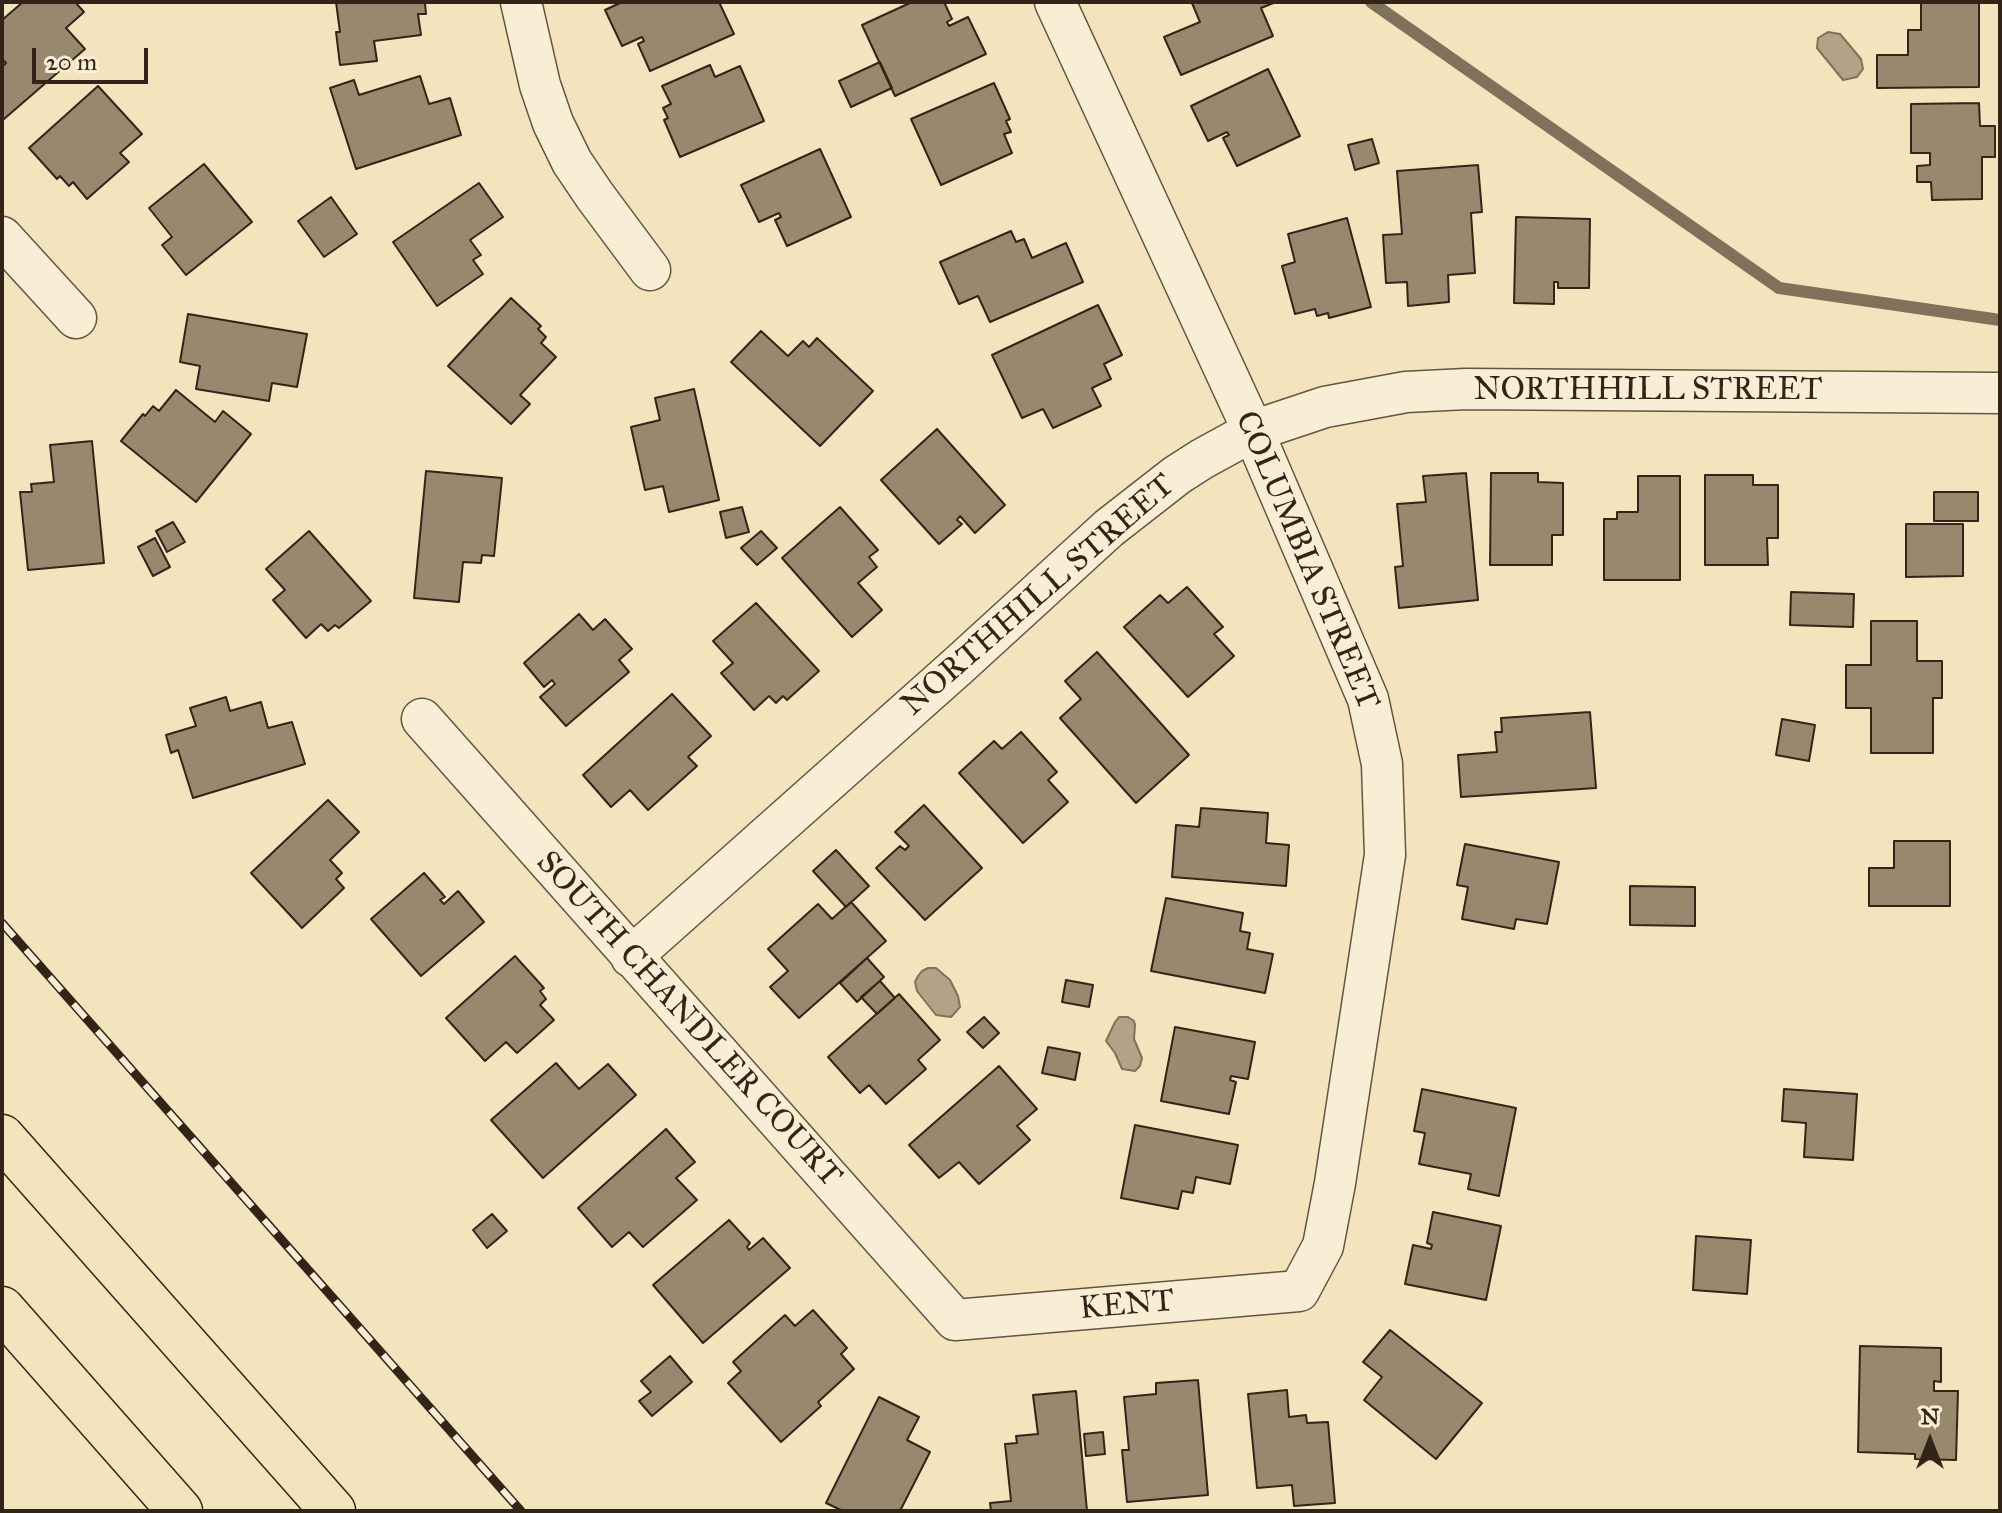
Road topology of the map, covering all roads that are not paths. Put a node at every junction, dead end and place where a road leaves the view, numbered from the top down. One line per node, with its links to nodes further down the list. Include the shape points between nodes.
1 (521, 2): 4 (street, via 553,123 572,162)
2 (1055, 2): 7 (street, COLUMBIA STREET)
3 (2, 237): 5 (street)
4 (650, 270)
5 (76, 318)
6 (2000, 393): 7 (street, NORTHHILL STREET, via 1406,392 1325,407)
7 (1253, 431): 9 (street, NORTHHILL STREET, via 1177,475 1109,528); 11 (street, COLUMBIA STREET, via 1368,699 1382,764 1385,855 1335,1183 1323,1246)
8 (422, 719): 9 (street, SOUTH CHANDLER COURT)
9 (631, 957): 13 (street, SOUTH CHANDLER COURT)
10 (2, 1137): 15 (main road)
11 (1299, 1291): 13 (street, KENT)
12 (2, 1309): 14 (main road)
13 (955, 1320)
14 (180, 1511)
15 (333, 1511)

